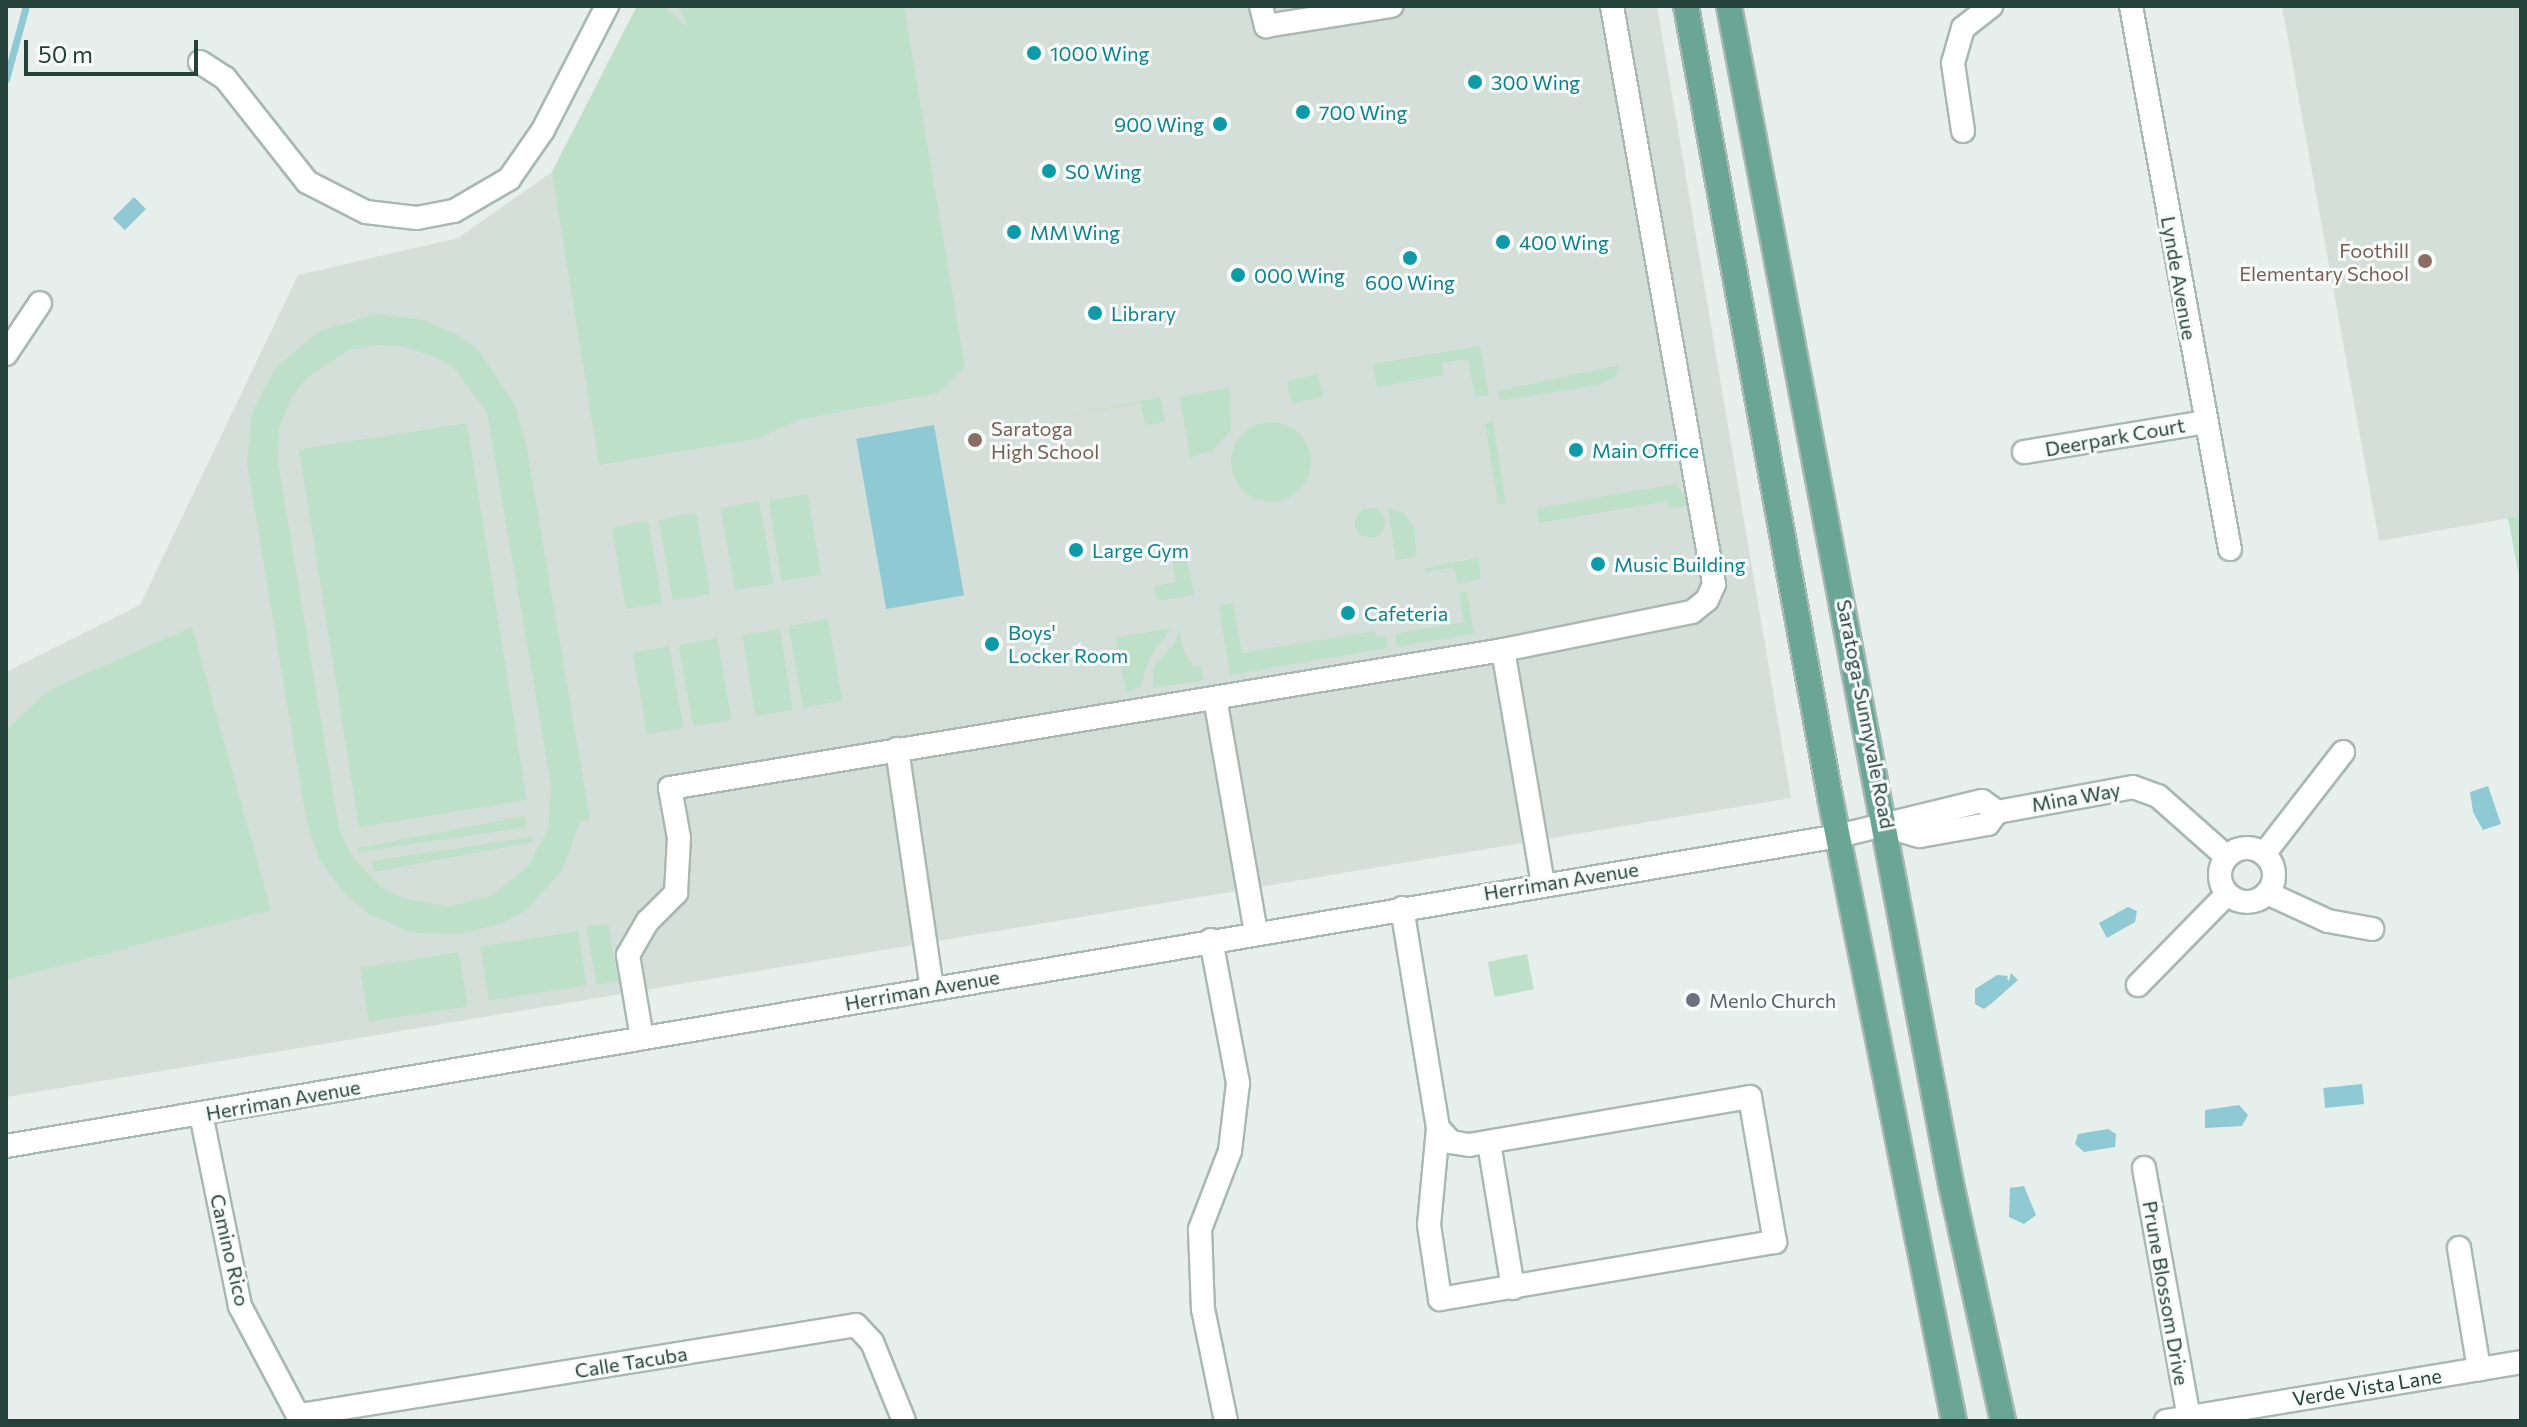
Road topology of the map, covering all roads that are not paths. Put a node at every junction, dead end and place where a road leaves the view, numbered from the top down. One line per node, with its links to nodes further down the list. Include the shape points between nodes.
1 (607, 6): 9 (street, via 543,130 509,179 454,211 417,218 366,212 307,182 225,78)
2 (1261, 6): 3 (street, via 1266,26)
3 (1391, 6)
4 (1612, 6): 16 (street, via 1714,584 1707,600 1692,612)
5 (1686, 6): 21 (main road)
6 (1729, 6): 20 (main road, Saratoga-Sunnyvale Road)
7 (1991, 6): 10 (street, via 1963,28 1953,63)
8 (2131, 6): 13 (street, Lynde Avenue)
9 (200, 62)
10 (1963, 131)
11 (40, 303): 12 (street)
12 (6, 354)
13 (2205, 422): 14 (street, Deerpark Court); 15 (street, Lynde Avenue)
14 (2024, 452)
15 (2230, 549)
16 (1503, 650): 17 (street); 24 (street)
17 (1215, 698): 18 (street); 29 (street)
18 (897, 749): 32 (street); 33 (street, via 670,788 679,838 676,893 648,921 628,955)
19 (2343, 752): 22 (street)
20 (1888, 827): 21 (street, Mina Way); 23 (street, Mina Way, via 1920,836 1988,824 1997,812 2133,787 2158,796); 48 (main road, Saratoga-Sunnyvale Road, via 1951,1184)
21 (1838, 836): 24 (street, Herriman Avenue); 47 (main road)
22 (2264, 854): 23 (street, via 2242,849); 25 (street, via 2272,866)
23 (2227, 857): 26 (street, via 2220,870)
24 (1543, 885): 27 (street, Herriman Avenue)
25 (2267, 893): 26 (street, via 2243,902); 28 (street, via 2328,921)
26 (2227, 894): 31 (street)
27 (1402, 908): 29 (street, Herriman Avenue); 35 (street)
28 (2372, 929)
29 (1256, 932): 30 (street, Herriman Avenue)
30 (1211, 940): 32 (street, Herriman Avenue); 46 (street, via 1238,1083 1230,1151 1200,1229 1203,1309)
31 (2138, 985)
32 (932, 988): 33 (street, Herriman Avenue)
33 (642, 1038): 34 (street, Herriman Avenue)
34 (201, 1114): 37 (street, Herriman Avenue); 44 (street, Camino Rico, via 240,1306)
35 (1438, 1128): 36 (street, via 1451,1142); 40 (street, via 1429,1225 1440,1299)
36 (1489, 1143): 40 (street); 40 (street, via 1750,1097 1773,1228 1775,1242)
37 (6, 1146)
38 (2144, 1168): 43 (street, Prune Blossom Drive)
39 (2459, 1248): 42 (street)
40 (1513, 1288)
41 (2521, 1362): 42 (street, Verde Vista Lane)
42 (2479, 1369): 43 (street, Verde Vista Lane)
43 (2189, 1417): 49 (street, Verde Vista Lane)
44 (300, 1418): 45 (street, Calle Tacuba, via 856,1325 872,1342)
45 (904, 1421)
46 (1226, 1421)
47 (1954, 1421)
48 (2003, 1421)
49 (2166, 1421)

